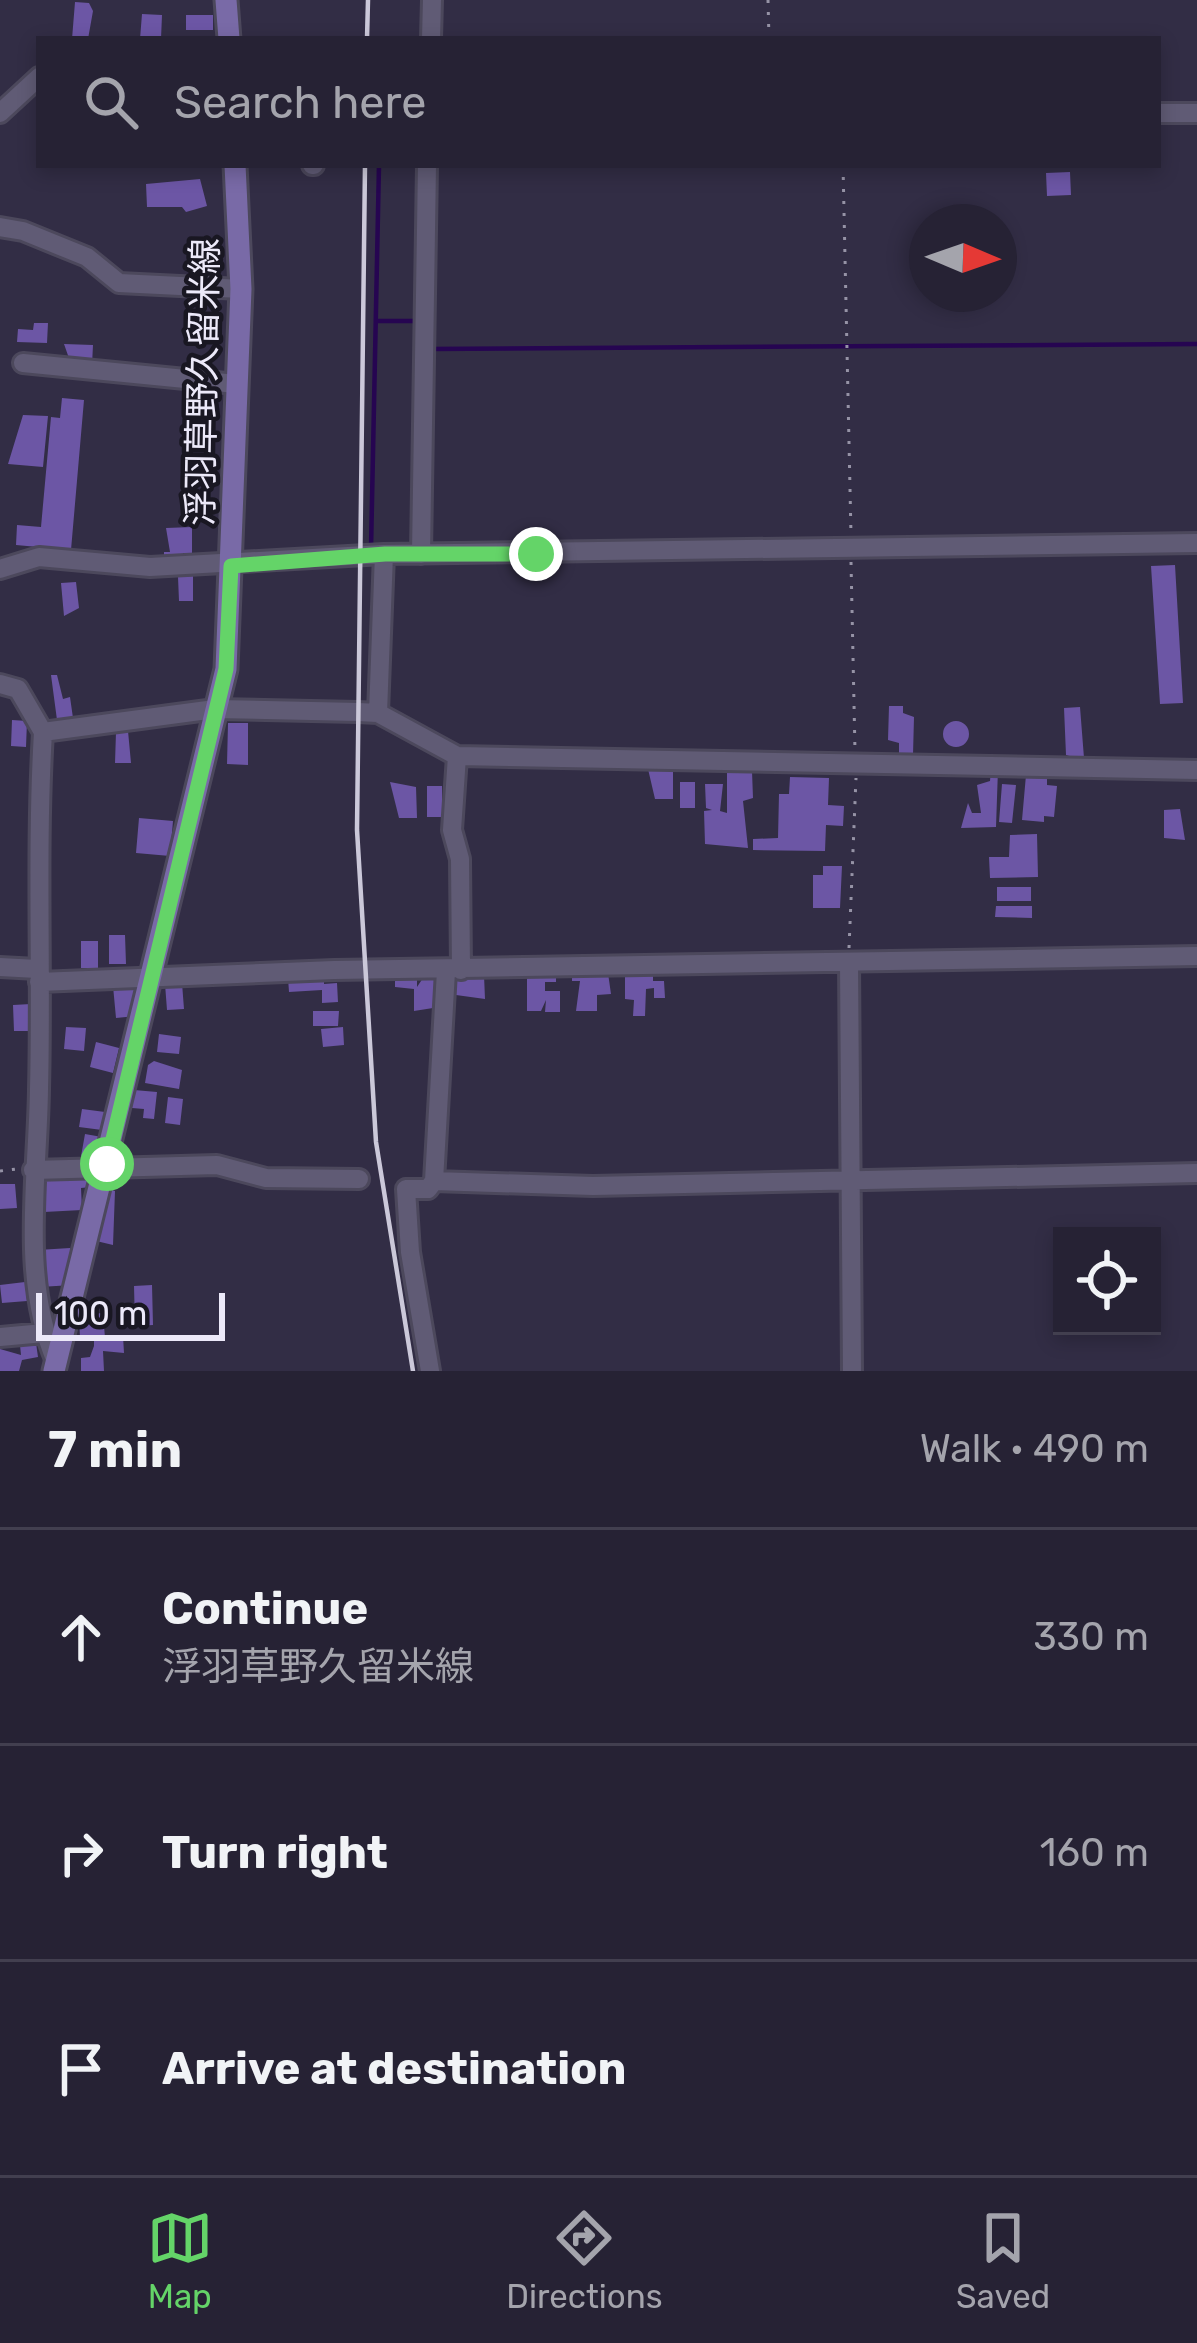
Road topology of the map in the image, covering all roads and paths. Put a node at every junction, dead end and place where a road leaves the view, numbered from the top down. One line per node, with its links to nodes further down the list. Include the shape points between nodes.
1 (226, 0): 4 (street); 5 (main road)
2 (432, 0): 6 (street)
3 (768, 0): 7 (path)
4 (217, 36)
5 (229, 36)
6 (430, 36)
7 (769, 36)
8 (36, 80): 10 (street)
9 (1197, 112): 11 (street)
10 (0, 113)
11 (1161, 113)
12 (236, 168): 15 (main road, 浮羽草野久留米線)
13 (427, 168): 20 (street)
14 (0, 227): 15 (street, via 87,256 119,283)
15 (241, 289): 17 (main road, 浮羽草野久留米線)
16 (23, 363): 17 (street)
17 (236, 384): 21 (main road, 浮羽草野久留米線)
18 (1197, 542): 20 (street)
19 (385, 554): 20 (street); 21 (street); 25 (street)
20 (421, 554)
21 (231, 566): 22 (street, via 99,566 39,557); 24 (main road, 浮羽草野久留米線, via 226,669)
22 (0, 569)
23 (0, 684): 26 (street, via 18,689)
24 (215, 709): 25 (street); 26 (street); 34 (main road, 浮羽草野久留米線)
25 (379, 713): 27 (street)
26 (44, 732): 33 (street)
27 (457, 756): 28 (street); 32 (street)
28 (1197, 770)
29 (1197, 956): 30 (street)
30 (849, 962): 32 (street); 40 (street)
31 (0, 967): 33 (street)
32 (454, 970): 34 (street); 41 (street)
33 (38, 975): 34 (street); 36 (street)
34 (151, 976): 35 (main road, 浮羽草野久留米線)
35 (107, 1164): 36 (street, via 98,1171); 39 (street); 44 (main road, 浮羽草野久留米線)
36 (33, 1169): 37 (path); 42 (street)
37 (0, 1171)
38 (1197, 1173): 40 (street)
39 (359, 1179)
40 (851, 1180): 41 (street); 46 (street)
41 (434, 1181): 45 (street, via 428,1189 406,1189)
42 (44, 1334): 43 (street); 44 (street)
43 (0, 1337)
44 (55, 1366)
45 (430, 1371)
46 (852, 1371)

